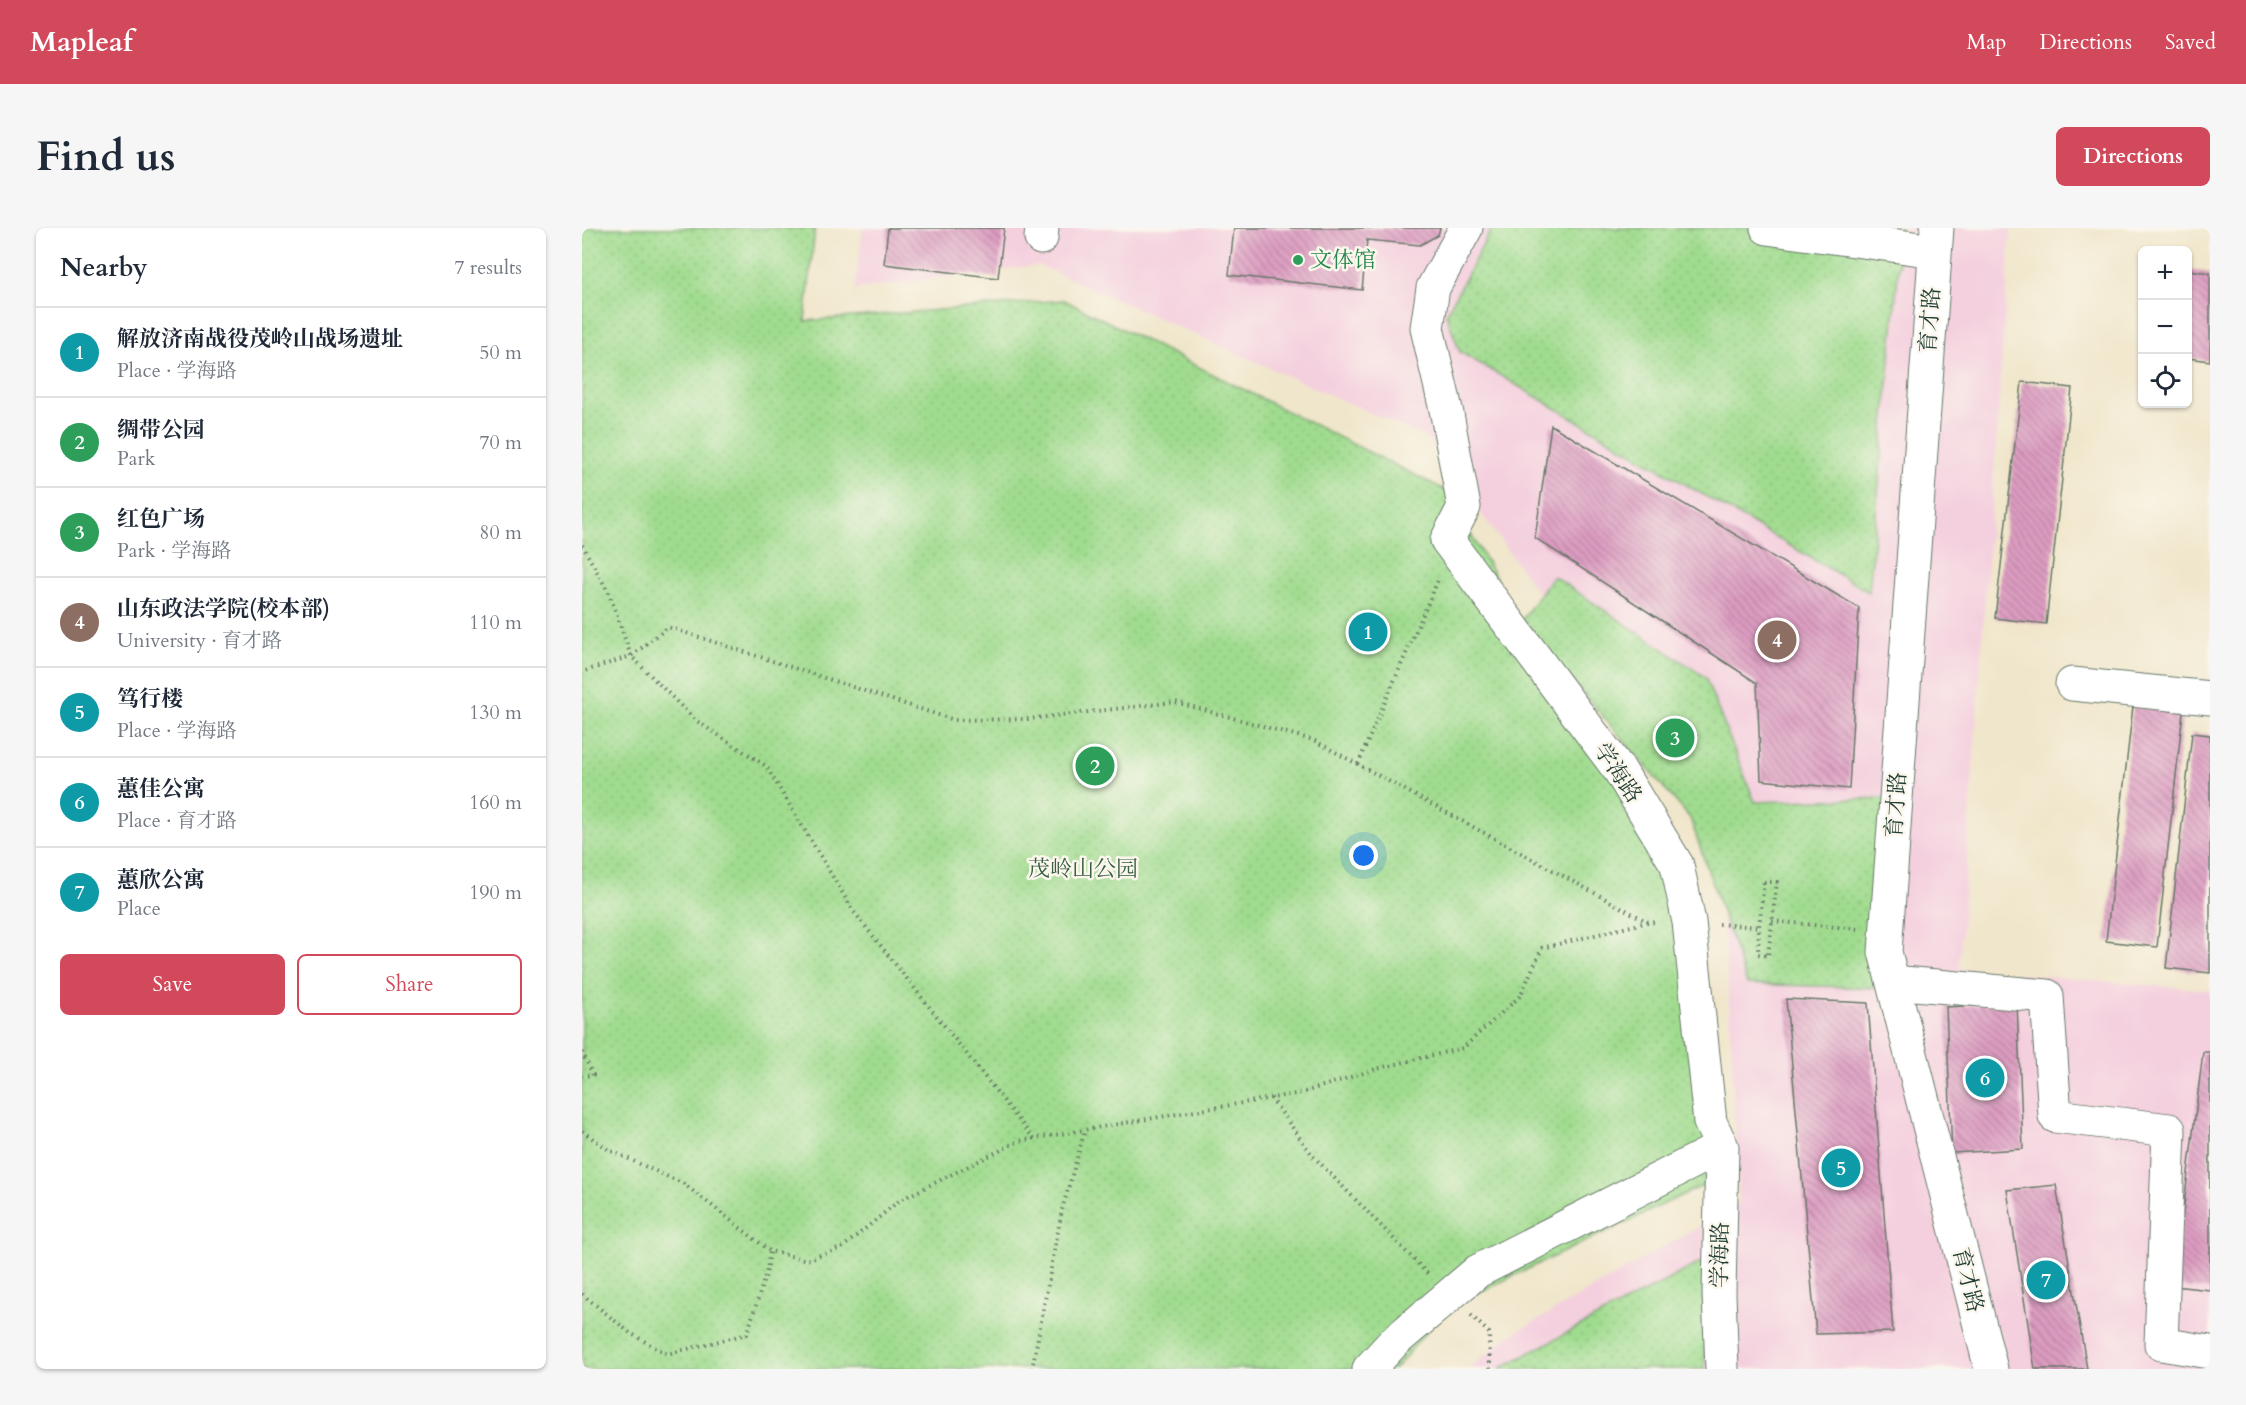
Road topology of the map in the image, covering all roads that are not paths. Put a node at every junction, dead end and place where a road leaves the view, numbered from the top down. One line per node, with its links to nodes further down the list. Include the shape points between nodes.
1 (1466, 228): 7 (street, 学海路, via 1433,288 1427,328 1464,507 1447,540 1620,771 1677,866 1689,922 1710,1122)
2 (1767, 228): 3 (street)
3 (1936, 239): 6 (street, 育才路, via 1885,952)
4 (2072, 684): 5 (street)
5 (2210, 698)
6 (1893, 982): 8 (street, via 2047,996 2055,1116 2169,1131 2161,1344); 11 (street, 育才路)
7 (1722, 1147): 9 (street, via 1478,1271 1393,1343); 10 (street, 学海路)
8 (2210, 1352)
9 (1369, 1369)
10 (1722, 1369)
11 (1991, 1369)

